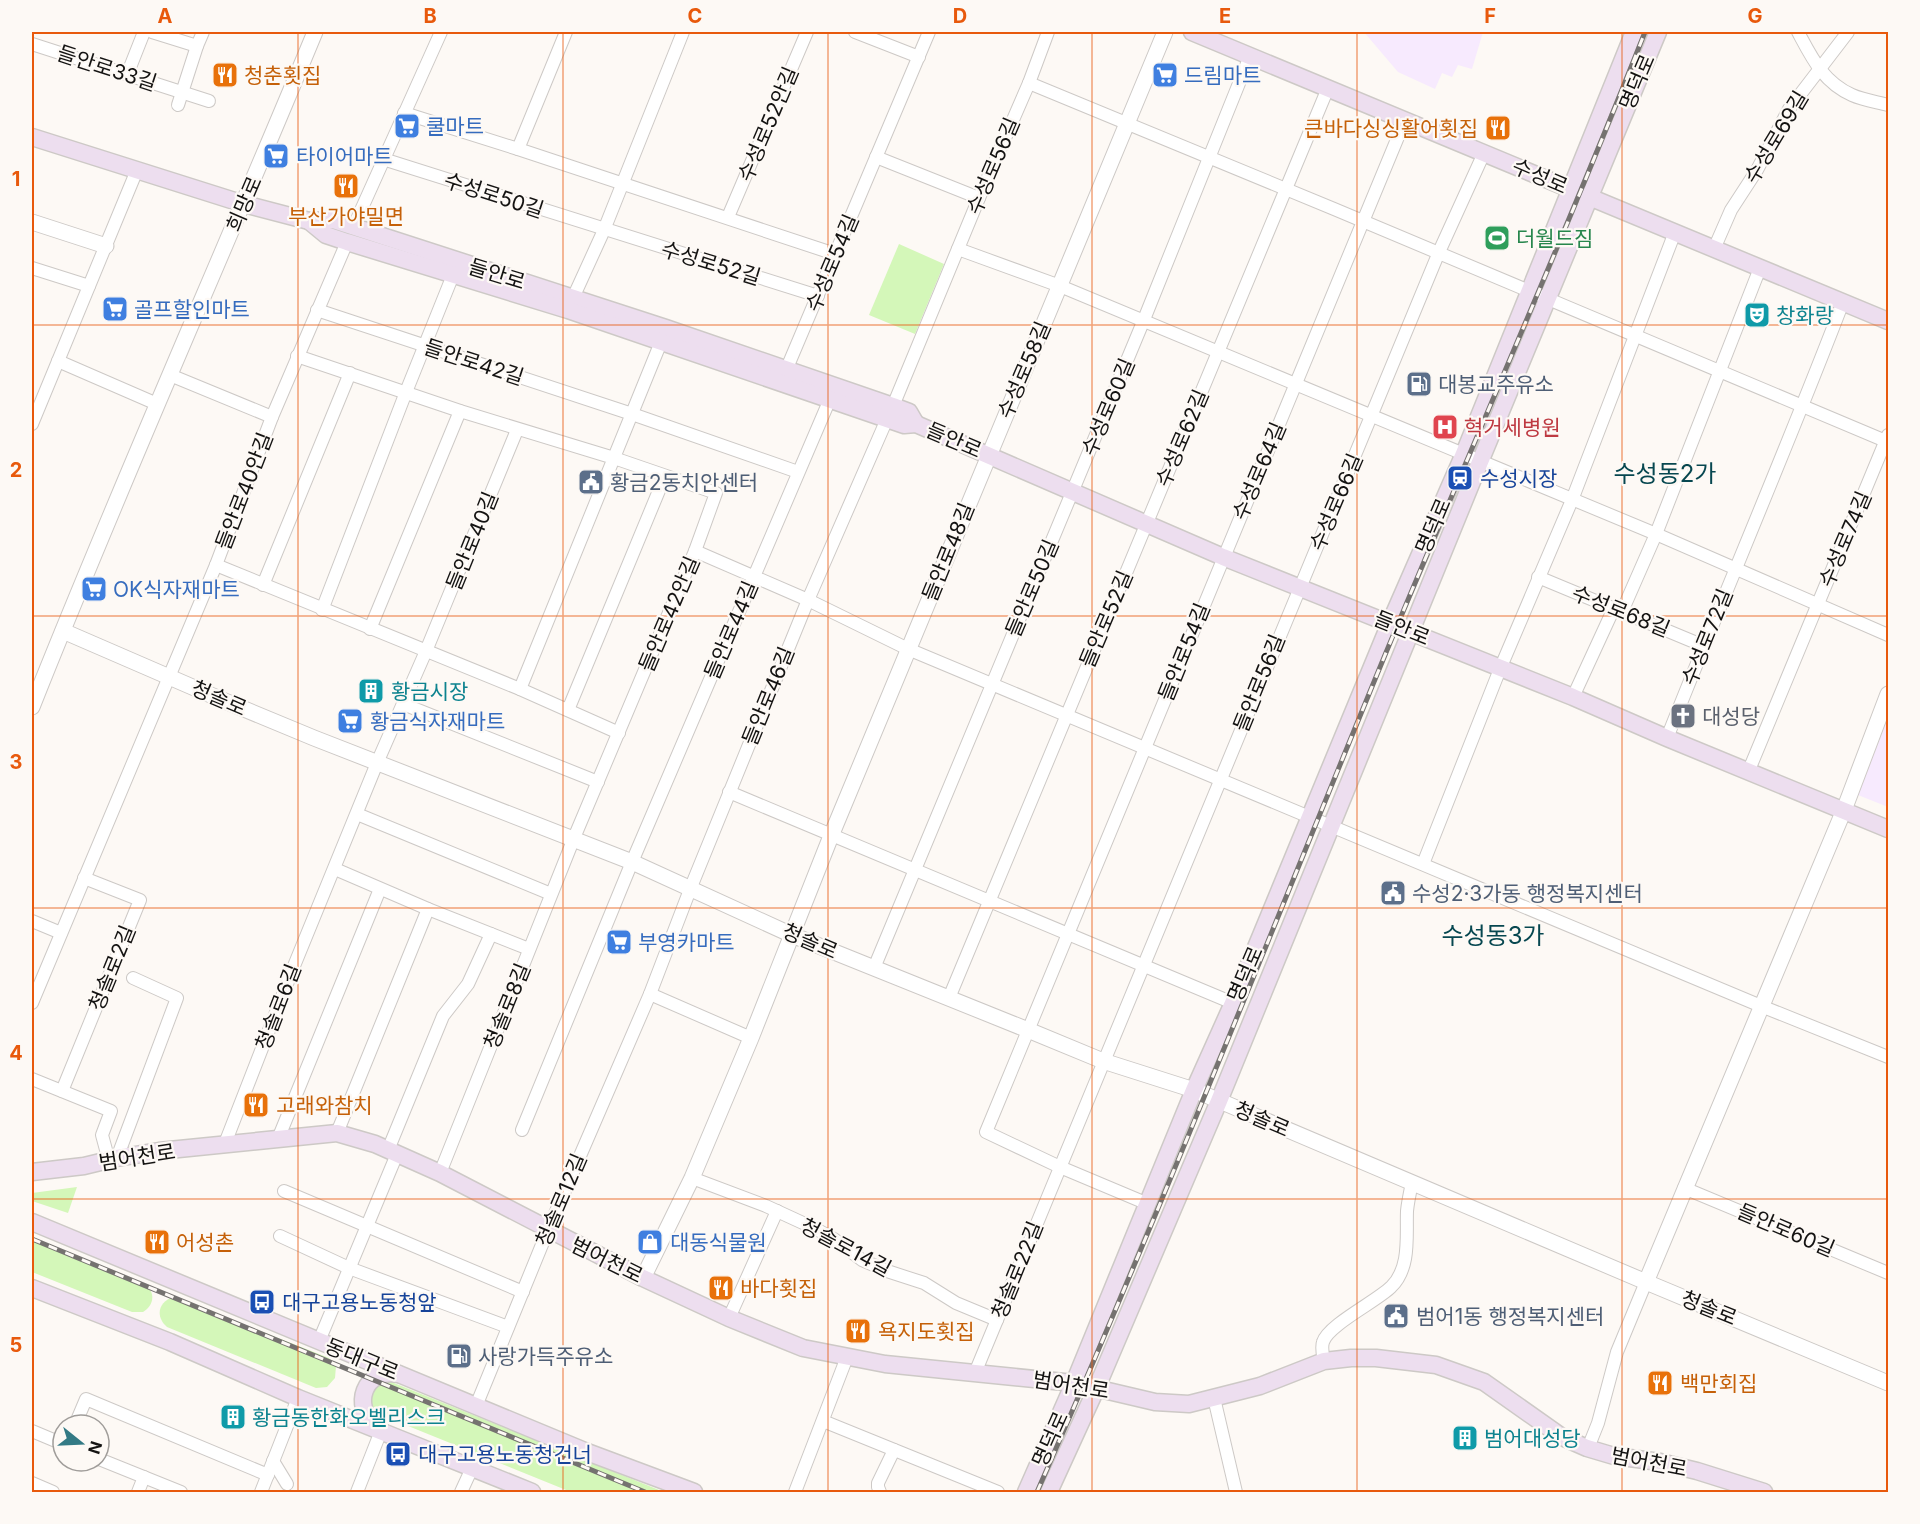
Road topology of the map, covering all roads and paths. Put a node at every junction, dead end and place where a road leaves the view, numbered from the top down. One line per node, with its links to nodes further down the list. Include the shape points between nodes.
1 (144, 32): 23 (street)
2 (152, 32): 19 (street)
3 (203, 32): 19 (street)
4 (315, 32): 45 (street, 희망로)
5 (441, 32): 30 (street)
6 (566, 32): 34 (street)
7 (683, 32): 40 (street)
8 (807, 32): 46 (street, 수성로52안길)
9 (855, 32): 21 (street)
10 (929, 32): 21 (street, 수성로54길)
11 (1048, 32): 24 (street, 수성로56길)
12 (1165, 32): 32 (street, 수성로58길)
13 (1192, 32): 20 (main road, 수성로)
14 (1634, 32): 42 (main road, 명덕로)
15 (1658, 32): 43 (main road, 명덕로)
16 (1798, 32): 22 (street)
17 (1848, 32): 22 (street, 수성로69길)
18 (32, 44): 23 (street, 들안로33길)
19 (197, 46): 26 (street)
20 (1250, 56): 25 (main road, 수성로); 37 (street, 수성로60길)
21 (919, 57): 36 (street, 수성로54길)
22 (1820, 71): 29 (street, via 1853,96); 54 (street, 수성로69길, via 1789,110 1731,210)
23 (127, 75): 26 (street, 들안로33길)
24 (1029, 83): 32 (street); 44 (street, 수성로56길)
25 (1328, 88): 31 (main road, 수성로); 41 (street, 수성로62길)
26 (182, 92): 27 (street, 들안로33길); 28 (street)
27 (209, 100)
28 (178, 105)
29 (1888, 105)
30 (404, 113): 34 (street); 38 (street)
31 (1405, 120): 35 (main road, 수성로); 48 (street, 수성로64길)
32 (1128, 124): 37 (street); 61 (street, 수성로58길)
33 (32, 136): 39 (main road, 들안로)
34 (518, 149): 40 (street)
35 (1484, 153): 42 (main road, 수성로); 55 (street, 수성로66길)
36 (876, 157): 44 (street); 56 (street, 수성로54길)
37 (1211, 157): 41 (street); 69 (street, 수성로60길)
38 (383, 159): 49 (street, 수성로50길); 51 (street)
39 (137, 170): 45 (main road, 들안로); 52 (street)
40 (621, 183): 46 (street); 49 (street)
41 (1287, 189): 48 (street); 73 (street, 수성로62길)
42 (1570, 189): 43 (main road, 수성로); 62 (main road, 명덕로)
43 (1590, 197): 50 (main road, 수성로); 65 (main road, 명덕로)
44 (979, 198): 53 (street, 수성로56길)
45 (244, 204): 51 (main road, 들안로, via 309,221 333,220); 79 (street, 희망로)
46 (728, 218): 56 (street)
47 (32, 222): 52 (street)
48 (1363, 222): 55 (street); 80 (street, 수성로64길)
49 (604, 230): 63 (street, 수성로52길); 64 (street)
50 (1675, 232): 54 (main road, 수성로); 70 (street)
51 (350, 235): 59 (main road, 들안로); 64 (main road, 들안로); 67 (street)
52 (106, 246): 60 (street)
53 (958, 249): 61 (street); 86 (street, 수성로56길)
54 (1714, 249): 58 (main road, 수성로)
55 (1439, 252): 62 (street); 88 (street, 수성로66길)
56 (835, 254): 63 (street, 수성로54길)
57 (32, 268): 60 (street)
58 (1760, 268): 66 (main road, 수성로); 77 (street)
59 (453, 275): 71 (main road, 들안로); 72 (street)
60 (89, 286): 75 (street)
61 (1060, 286): 69 (street); 93 (street, 수성로58길)
62 (1529, 290): 65 (street); 94 (main road, 명덕로)
63 (818, 296): 76 (street, 수성로54길)
64 (573, 298): 76 (main road, 들안로)
65 (1549, 299): 70 (street); 96 (main road, 명덕로)
66 (1843, 302): 68 (main road, 수성로); 84 (street, 수성로72길)
67 (317, 310): 72 (street, 들안로42길); 74 (street)
68 (1888, 321)
69 (1143, 322): 73 (street); 99 (street, 수성로60길)
70 (1635, 335): 77 (street); 100 (street)
71 (661, 342): 82 (main road, 들안로); 87 (street)
72 (424, 346): 81 (street); 87 (street, 들안로42길)
73 (1219, 353): 80 (street); 101 (street, 수성로62길)
74 (297, 356): 78 (street); 89 (street, 들안로40안길)
75 (58, 361): 83 (street); 90 (street)
76 (787, 369): 86 (main road, 들안로)
77 (1720, 370): 84 (street); 102 (street)
78 (350, 374): 81 (street); 109 (street)
79 (170, 375): 83 (street, 희망로); 89 (street)
80 (1295, 385): 88 (street); 104 (street, 수성로64길)
81 (406, 392): 85 (street); 114 (street)
82 (830, 399): 86 (main road, 들안로); 97 (street, 들안로44길)
83 (157, 404): 117 (street, 희망로)
84 (1803, 406): 92 (street); 106 (street, 수성로72길)
85 (460, 411): 91 (street); 116 (street)
86 (890, 412): 93 (main road, 들안로, via 909,412 916,424); 111 (street, 들안로46길)
87 (632, 414): 95 (street); 97 (street, 들안로42길)
88 (1372, 416): 94 (street); 110 (street, 수성로66길)
89 (272, 417): 105 (street, 들안로40안길)
90 (32, 424)
91 (517, 430): 95 (street); 122 (street, 들안로40길)
92 (1888, 439): 112 (street, 수성로74길)
93 (988, 454): 99 (main road, 들안로); 121 (street, 들안로48길)
94 (1463, 456): 96 (street); 115 (main road, 명덕로)
95 (614, 458): 98 (street, 들안로42안길); 127 (street)
96 (1480, 462): 100 (street); 118 (main road, 명덕로)
97 (798, 472): 108 (street, 들안로44길)
98 (665, 476): 103 (street, 들안로42안길, via 716,494); 132 (street)
99 (1072, 492): 101 (main road, 들안로); 125 (street, 들안로50길)
100 (1572, 500): 102 (street); 107 (street)
101 (1146, 524): 104 (main road, 들안로); 133 (street, 들안로52길)
102 (1656, 534): 106 (street); 113 (street, via 1624,607)
103 (695, 551): 108 (street); 134 (street, 들안로42안길)
104 (1223, 557): 110 (main road, 들안로); 136 (street, 들안로54길)
105 (216, 565): 109 (street); 124 (street, 들안로40안길)
106 (1734, 570): 112 (street, 수성로72길); 120 (street, 수성로72길)
107 (1538, 577): 113 (street, 수성로68길); 123 (street)
108 (753, 578): 111 (street); 149 (street, 들안로44길)
109 (264, 585): 114 (street)
110 (1299, 587): 115 (main road, 들안로); 139 (street, 들안로56길)
111 (808, 600): 121 (street); 141 (street, 들안로46길)
112 (1817, 603): 119 (street, 수성로74길); 138 (street, 수성로74길)
113 (1614, 608): 120 (street, 수성로68길); 129 (street)
114 (322, 610): 116 (street)
115 (1390, 623): 118 (main road, 들안로); 144 (main road, 명덕로)
116 (370, 629): 122 (street)
117 (63, 631): 124 (street, 청솔로); 126 (street, 희망로)
118 (1412, 632): 123 (main road, 들안로); 145 (main road, 명덕로)
119 (1888, 635)
120 (1704, 646): 135 (street, 수성로72길)
121 (908, 649): 125 (street); 147 (street, 들안로48길)
122 (426, 651): 127 (street); 130 (street)
123 (1500, 669): 129 (main road, 들안로); 150 (street)
124 (169, 676): 137 (street, 청솔로); 153 (street)
125 (992, 684): 133 (street); 152 (street, 들안로50길)
126 (35, 686): 131 (street, 희망로)
127 (520, 689): 132 (street)
128 (1888, 694): 142 (street)
129 (1573, 697): 135 (main road, 들안로)
130 (403, 704): 137 (street); 140 (street)
131 (32, 707)
132 (568, 710): 134 (street)
133 (1066, 715): 136 (street); 157 (street, 들안로52길)
134 (619, 733): 140 (street, 들안로42안길)
135 (1667, 738): 138 (main road, 들안로)
136 (1144, 748): 139 (street); 162 (street, 들안로54길)
137 (377, 763): 143 (street, 청솔로6길); 148 (street, 청솔로)
138 (1749, 770): 142 (main road, 들안로)
139 (1220, 779): 144 (street); 165 (street, 들안로56길)
140 (598, 782): 148 (street, 들안로42안길)
141 (729, 792): 147 (street); 154 (street, 들안로46길)
142 (1844, 810): 146 (main road, 들안로); 172 (street)
143 (357, 814): 151 (street, 청솔로6길); 156 (street)
144 (1310, 817): 145 (street); 171 (main road, 명덕로)
145 (1332, 826): 150 (street); 180 (main road, 명덕로)
146 (1888, 829)
147 (831, 836): 152 (street); 163 (street, 들안로48길)
148 (574, 838): 149 (street, 청솔로); 156 (street, 청솔로8길)
149 (632, 862): 154 (street, 청솔로); 181 (street)
150 (1423, 864): 172 (street)
151 (335, 869): 155 (street); 184 (street, 청솔로6길)
152 (914, 870): 157 (street); 166 (street, 들안로50길)
153 (84, 878): 160 (street); 179 (street, 청솔로2길, via 140,900)
154 (691, 887): 163 (street, 청솔로); 168 (street, 청솔로12길)
155 (380, 889): 158 (street); 183 (street)
156 (551, 894): 164 (street, 청솔로8길)
157 (989, 901): 162 (street); 169 (street, 들안로52길)
158 (428, 909): 161 (street); 182 (street)
159 (32, 921): 160 (street)
160 (61, 933): 170 (street)
161 (491, 934): 164 (street); 185 (street, via 468,984 443,1016)
162 (1068, 934): 165 (street); 173 (street, 들안로54길)
163 (792, 935): 166 (street, 청솔로); 174 (street)
164 (529, 949): 189 (street, 청솔로8길)
165 (1143, 965): 171 (street); 176 (street, 들안로56길)
166 (874, 968): 169 (street, 청솔로)
167 (133, 978): 186 (street, via 177,998)
168 (650, 994): 174 (street); 198 (street, 청솔로12길)
169 (949, 998): 173 (street, 청솔로)
170 (32, 1003)
171 (1233, 1003): 178 (main road, 명덕로)
172 (1761, 1006): 175 (street); 192 (street)
173 (1028, 1030): 176 (street, 청솔로); 187 (street, 들안로54길, via 986,1132)
174 (751, 1038): 190 (street)
175 (1888, 1058)
176 (1103, 1061): 178 (street, 청솔로); 187 (street, 청솔로22길)
177 (32, 1079): 179 (street)
178 (1194, 1090): 180 (street, 청솔로); 194 (main road, 명덕로)
179 (62, 1091): 186 (street, via 111,1111 102,1135)
180 (1219, 1101): 191 (street, 청솔로); 216 (main road, 명덕로)
181 (522, 1130)
182 (337, 1133): 183 (main road, 범어천로); 185 (main road, 범어천로)
183 (278, 1139): 184 (main road, 범어천로)
184 (224, 1146): 186 (main road, 범어천로, via 159,1151)
185 (393, 1152): 189 (main road, 범어천로); 197 (street)
186 (113, 1160): 188 (main road, 범어천로)
187 (1060, 1167): 194 (street); 207 (street, 청솔로22길)
188 (32, 1172)
189 (440, 1173): 198 (main road, 범어천로)
190 (692, 1179): 195 (street, 청솔로14길); 202 (street)
191 (1412, 1183): 203 (street, 청솔로); 211 (street, via 1406,1251 1396,1280 1324,1339)
192 (1684, 1188): 201 (street, 들안로60길); 203 (street)
193 (284, 1191): 197 (street)
194 (1148, 1204): 214 (main road, 명덕로)
195 (777, 1211): 206 (street); 207 (street, 청솔로14길, via 834,1239 862,1260 924,1283 956,1303)
196 (32, 1222): 209 (main road, 동대구로)
197 (366, 1226): 200 (street); 205 (street)
198 (548, 1230): 202 (main road, 범어천로); 205 (street, 청솔로12길)
199 (279, 1236): 200 (street)
200 (349, 1268): 208 (street); 209 (street)
201 (1888, 1273)
202 (643, 1278): 206 (main road, 범어천로)
203 (1646, 1282): 215 (street, 청솔로); 225 (street, via 1617,1352)
204 (32, 1288): 217 (main road)
205 (523, 1292): 208 (street, 청솔로12길)
206 (729, 1318): 210 (main road, 범어천로, via 803,1348)
207 (997, 1320): 212 (street, 청솔로22길)
208 (508, 1327): 219 (street, 청솔로12길)
209 (319, 1341): 213 (main road, 동대구로)
210 (847, 1357): 212 (main road, 범어천로); 221 (street)
211 (1324, 1361): 218 (main road, 범어천로, via 1260,1386); 225 (main road, 범어천로, via 1376,1358 1437,1365 1459,1372 1484,1382 1562,1437)
212 (975, 1373): 214 (main road, 범어천로)
213 (402, 1375): 219 (main road, 동대구로); 223 (main road, via 380,1375 365,1391 364,1413)
214 (1074, 1383): 216 (main road, 범어천로); 246 (main road, 명덕로)
215 (1888, 1383)
216 (1097, 1387): 218 (main road, 범어천로, via 1155,1402 1190,1404); 247 (main road, 명덕로)
217 (298, 1398): 223 (main road); 227 (street)
218 (1214, 1398): 248 (street)
219 (476, 1406): 236 (main road, 동대구로)
220 (80, 1413): 230 (street, via 86,1399)
221 (823, 1421): 226 (street); 244 (street)
222 (32, 1431): 224 (street)
223 (381, 1431): 229 (main road); 241 (street)
224 (51, 1439)
225 (1588, 1448): 235 (main road, 범어천로, via 1687,1469)
226 (894, 1450): 234 (street); 245 (street)
227 (273, 1461): 230 (street); 233 (street)
228 (111, 1464): 231 (street)
229 (472, 1468): 242 (street); 243 (main road)
230 (268, 1475): 240 (street)
231 (144, 1477): 238 (street); 239 (street)
232 (32, 1483): 237 (street)
233 (287, 1484)
234 (875, 1486)
235 (1738, 1489): 249 (main road, 범어천로)
236 (688, 1491)
237 (53, 1492)
238 (138, 1492)
239 (181, 1492)
240 (261, 1492)
241 (357, 1492)
242 (461, 1492)
243 (532, 1492)
244 (795, 1492)
245 (998, 1492)
246 (1026, 1492)
247 (1049, 1492)
248 (1238, 1492)
249 (1764, 1492)

